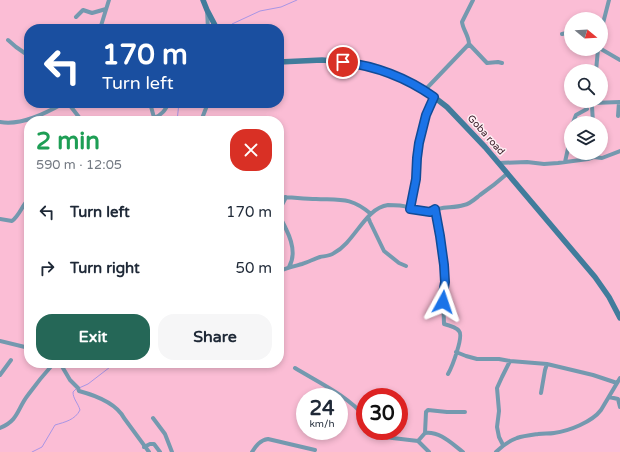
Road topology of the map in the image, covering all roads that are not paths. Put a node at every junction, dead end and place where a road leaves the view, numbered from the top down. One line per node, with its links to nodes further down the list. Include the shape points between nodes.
1 (109, 0): 5 (street)
2 (203, 0): 6 (main road)
3 (473, 0): 13 (street, via 462,22)
4 (609, 0): 7 (street)
5 (106, 9): 8 (street, via 95,13 83,10); 9 (street)
6 (207, 10): 10 (street); 11 (main road)
7 (606, 12)
8 (76, 17)
9 (102, 24)
10 (208, 24)
11 (214, 24)
12 (8, 40): 14 (street)
13 (469, 44): 18 (street, via 487,63); 19 (street)
14 (24, 54)
15 (608, 54): 16 (street)
16 (620, 60)
17 (284, 62): 19 (main road, Goba road, via 322,60 354,63 386,72)
18 (502, 63)
19 (424, 90): 20 (main road, Goba road)
20 (434, 97): 38 (main road, Goba road, via 457,117); 43 (street, via 426,115 419,143)
21 (608, 102): 22 (street)
22 (620, 102): 31 (street)
23 (54, 108): 27 (street)
24 (72, 108): 28 (street)
25 (166, 108): 29 (street)
26 (587, 109): 30 (street)
27 (37, 116)
28 (78, 116)
29 (158, 116)
30 (576, 116)
31 (618, 116)
32 (24, 120): 33 (street)
33 (0, 122)
34 (620, 150): 35 (street)
35 (608, 156)
36 (573, 160): 37 (street)
37 (565, 162): 38 (street)
38 (499, 163): 39 (main road, Goba road)
39 (508, 173): 44 (street, via 469,203); 51 (main road, Goba road, via 595,277)
40 (286, 197): 42 (street); 45 (street, via 348,201 360,205)
41 (24, 202): 46 (street, via 15,219)
42 (284, 202)
43 (410, 209): 44 (street, via 430,212); 45 (street, via 406,206 389,205)
44 (435, 209): 54 (street, via 444,265 444,324 459,330 460,339)
45 (370, 215): 48 (street, via 370,222 384,251 398,263); 49 (street, via 335,253)
46 (0, 219)
47 (284, 224): 49 (street, via 292,243 292,263)
48 (406, 266)
49 (289, 267): 50 (street)
50 (284, 269)
51 (620, 318)
52 (0, 341): 53 (street)
53 (24, 347)
54 (456, 352): 56 (street, via 477,359); 61 (street)
55 (11, 360): 62 (street)
56 (510, 362): 57 (street); 75 (street, via 497,388 497,427)
57 (547, 364): 64 (street); 65 (street)
58 (50, 368): 71 (street, via 28,394 14,419)
59 (64, 368): 76 (street, via 79,391 100,398 121,413)
60 (295, 368): 67 (street, via 334,390)
61 (448, 374)
62 (0, 375)
63 (620, 378): 64 (street)
64 (616, 383): 66 (street)
65 (541, 393)
66 (609, 397): 68 (street, via 618,400); 75 (street, via 599,413 570,429 517,438)
67 (356, 406)
68 (620, 407)
69 (465, 412): 72 (street, via 428,410)
70 (153, 418): 80 (street, via 165,434)
71 (0, 428)
72 (425, 433): 74 (street); 83 (street, via 439,435)
73 (408, 440): 74 (street)
74 (418, 441): 82 (street)
75 (503, 445): 84 (street)
76 (144, 447): 78 (street); 79 (street, via 154,444)
77 (315, 450): 81 (street, via 268,439 257,445)
78 (149, 452)
79 (160, 452)
80 (172, 452)
81 (252, 452)
82 (429, 452)
83 (463, 452)
84 (496, 452)

